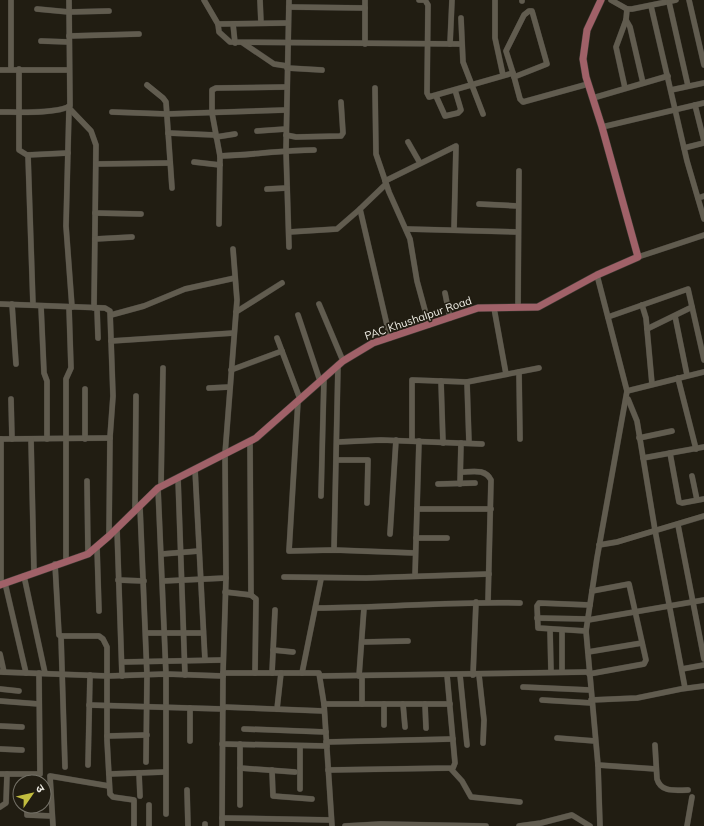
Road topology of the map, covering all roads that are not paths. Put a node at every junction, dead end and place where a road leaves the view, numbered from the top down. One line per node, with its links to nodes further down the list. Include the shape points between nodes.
1 (11, 0): 40 (street)
2 (69, 0): 21 (street)
3 (204, 0): 25 (street)
4 (260, 0): 24 (street)
5 (289, 0): 16 (street)
6 (365, 0): 17 (street)
7 (419, 0): 37 (street, via 425,0 428,4)
8 (452, 0): 35 (street)
9 (495, 0): 45 (street, via 495,38)
10 (602, 0): 50 (main road, via 591,18 584,44 583,59)
11 (611, 0): 19 (street)
12 (676, 0): 14 (street)
13 (689, 0): 38 (street)
14 (668, 2): 15 (street); 53 (street)
15 (651, 6): 19 (street); 47 (street)
16 (289, 7): 17 (street); 27 (street)
17 (365, 8): 34 (street)
18 (37, 9): 21 (street)
19 (627, 9): 23 (street)
20 (109, 11): 21 (street)
21 (69, 12): 29 (street)
22 (461, 18): 36 (street)
23 (626, 20): 48 (street, via 630,27); 56 (street, via 616,47)
24 (261, 23): 26 (street); 27 (street)
25 (218, 24): 26 (street); 31 (street, via 220,34)
26 (232, 24): 31 (street)
27 (288, 24): 33 (street)
28 (139, 34): 29 (street)
29 (69, 39): 30 (street); 43 (street)
30 (42, 41)
31 (235, 43): 32 (street)
32 (242, 43): 33 (street); 39 (street, via 274,64)
33 (287, 44): 34 (street); 39 (street)
34 (365, 44): 37 (street)
35 (450, 44): 36 (street); 37 (street)
36 (461, 44): 52 (street, via 463,62)
37 (427, 45): 59 (street, via 427,93 429,97)
38 (704, 65)
39 (287, 68): 44 (street); 54 (street)
40 (10, 69): 41 (street); 42 (street)
41 (19, 69): 43 (street); 68 (street)
42 (0, 70)
43 (69, 70): 64 (street, via 71,103)
44 (322, 70)
45 (503, 75): 46 (street); 52 (street)
46 (513, 75): 46 (street, via 506,51 524,15 532,11 547,64); 50 (street, via 523,102)
47 (668, 76): 48 (street); 58 (street)
48 (643, 83): 56 (street)
49 (704, 83): 53 (street)
50 (588, 84): 60 (main road)
51 (147, 85): 71 (street, via 165,100)
52 (472, 85): 57 (street); 72 (street)
53 (688, 86): 58 (street)
54 (286, 87): 66 (street); 70 (street, via 214,89 211,92)
55 (375, 88): 93 (street, via 376,154)
56 (624, 88): 60 (street)
57 (455, 90): 59 (street); 59 (street, via 461,110 458,113 445,116)
58 (671, 90): 65 (street)
59 (436, 96)
60 (593, 98): 73 (main road)
61 (341, 102): 75 (street, via 341,136 296,137)
62 (704, 103): 63 (street)
63 (695, 105): 65 (street); 80 (street)
64 (68, 108): 68 (street); 84 (street); 90 (street, via 91,131 96,145)
65 (676, 109): 73 (street); 81 (street)
66 (286, 110): 70 (street); 75 (street)
67 (0, 112): 68 (street)
68 (20, 112): 85 (street, via 19,150)
69 (112, 112): 71 (street)
70 (212, 113): 71 (street); 78 (street)
71 (167, 114): 76 (street)
72 (483, 114)
73 (602, 127): 115 (main road)
74 (257, 131): 75 (street)
75 (286, 132): 82 (street)
76 (168, 133): 78 (street); 88 (street)
77 (235, 134): 78 (street)
78 (215, 136): 86 (street)
79 (408, 142): 89 (street)
80 (704, 142): 81 (street)
81 (684, 148): 98 (street)
82 (286, 150): 83 (street); 86 (street); 95 (street)
83 (314, 150)
84 (68, 153): 85 (street); 126 (street, via 66,226)
85 (28, 155): 123 (street)
86 (220, 156): 91 (street)
87 (194, 162): 91 (street)
88 (170, 163): 90 (street); 94 (street)
89 (420, 163): 93 (street); 107 (street, via 453,146 457,147)
90 (96, 164): 102 (street)
91 (220, 165): 105 (street)
92 (519, 171): 100 (street)
93 (385, 182): 101 (street); 106 (street)
94 (172, 188)
95 (287, 188): 96 (street); 108 (street)
96 (266, 189)
97 (704, 196): 98 (street)
98 (698, 198): 104 (street)
99 (479, 204): 100 (street)
100 (518, 206): 109 (street)
101 (360, 209): 108 (street, via 337,229); 142 (street)
102 (95, 213): 103 (street); 112 (street)
103 (141, 214)
104 (704, 219)
105 (219, 224)
106 (406, 229): 107 (street); 137 (street, via 412,244 417,281)
107 (454, 230): 109 (street)
108 (289, 232): 113 (street)
109 (517, 232): 127 (street)
110 (704, 235): 115 (street)
111 (132, 237): 112 (street)
112 (95, 239): 129 (street)
113 (289, 247)
114 (233, 249): 117 (street)
115 (638, 257): 116 (main road, PAC Khushalpur Road)
116 (597, 275): 127 (main road, PAC Khushalpur Road, via 538,307); 135 (street)
117 (235, 278): 131 (street); 132 (street, via 185,289 144,306)
118 (282, 282): 131 (street)
119 (445, 293): 136 (street)
120 (0, 304): 121 (street)
121 (12, 304): 123 (street); 148 (street)
122 (319, 304): 147 (street)
123 (33, 305): 125 (street)
124 (642, 305): 128 (street, via 688,290); 135 (street); 138 (street)
125 (41, 306): 126 (street); 174 (street, via 44,373 47,381)
126 (70, 307): 129 (street); 175 (street, via 71,368 66,379)
127 (518, 307): 130 (main road, PAC Khushalpur Road)
128 (692, 307): 134 (street); 145 (street)
129 (96, 308): 132 (street, via 108,309); 140 (street)
130 (494, 308): 136 (main road, PAC Khushalpur Road, via 478,308); 154 (street)
131 (236, 312): 139 (street)
132 (111, 315): 143 (street)
133 (298, 315): 157 (street)
134 (674, 316): 138 (street); 155 (street)
135 (608, 317): 164 (street)
136 (450, 318): 137 (main road, PAC Khushalpur Road)
137 (430, 325): 142 (main road, PAC Khushalpur Road)
138 (647, 329): 160 (street)
139 (234, 333): 143 (street); 151 (street)
140 (98, 338)
141 (277, 338): 144 (street)
142 (390, 338): 147 (main road, PAC Khushalpur Road, via 367,347)
143 (111, 341): 169 (street, via 113,396)
144 (282, 351): 151 (street); 167 (street)
145 (703, 352): 146 (street)
146 (704, 360)
147 (341, 363): 157 (main road, PAC Khushalpur Road); 181 (street)
148 (16, 364)
149 (163, 368): 201 (street)
150 (539, 368): 152 (street)
151 (232, 370): 161 (street)
152 (519, 372): 154 (street); 177 (street)
153 (704, 372): 155 (street)
154 (506, 374): 159 (street)
155 (687, 375): 156 (street)
156 (678, 378): 160 (street); 188 (street)
157 (322, 380): 167 (main road, PAC Khushalpur Road); 202 (street)
158 (441, 381): 159 (street); 180 (street, via 412,380); 183 (street)
159 (467, 382): 185 (street)
160 (652, 384): 164 (street)
161 (230, 387): 162 (street); 190 (street)
162 (209, 388)
163 (85, 389): 176 (street)
164 (627, 394): 170 (street, via 637,421); 217 (street)
165 (136, 396): 206 (street)
166 (11, 399): 172 (street)
167 (299, 400): 179 (main road, PAC Khushalpur Road); 219 (street, via 288,549 290,552)
168 (672, 431): 170 (street)
169 (110, 438): 176 (street); 214 (street)
170 (639, 438): 191 (street)
171 (1, 439): 172 (street); 239 (street)
172 (12, 439): 173 (street)
173 (31, 439): 174 (street); 227 (street)
174 (47, 439): 175 (street)
175 (66, 439): 176 (street); 225 (street)
176 (85, 439)
177 (520, 439)
178 (396, 440): 180 (street); 181 (street); 213 (street)
179 (250, 441): 190 (main road, PAC Khushalpur Road); 242 (street)
180 (412, 441): 182 (street)
181 (338, 442): 192 (street)
182 (419, 442): 183 (street); 207 (street)
183 (443, 442): 184 (street)
184 (461, 443): 185 (street); 194 (street)
185 (469, 443): 186 (street)
186 (482, 444)
187 (704, 447): 188 (street)
188 (696, 449): 189 (street)
189 (670, 453): 191 (street); 204 (street, via 680,502)
190 (225, 454): 193 (main road, PAC Khushalpur Road); 232 (street)
191 (643, 458): 212 (street)
192 (337, 460): 205 (street, via 368,460); 219 (street)
193 (195, 469): 196 (main road, PAC Khushalpur Road); 220 (street)
194 (461, 472): 199 (street); 208 (street, via 481,472 489,477)
195 (692, 476): 204 (street)
196 (178, 478): 201 (main road, PAC Khushalpur Road); 221 (street)
197 (87, 481): 223 (street)
198 (438, 484): 199 (street)
199 (460, 484): 200 (street)
200 (476, 484)
201 (160, 487): 206 (main road, PAC Khushalpur Road); 224 (street)
202 (321, 496)
203 (704, 498): 204 (street)
204 (697, 500)
205 (367, 503)
206 (137, 509): 211 (main road, PAC Khushalpur Road); 237 (street)
207 (417, 509): 208 (street); 215 (street)
208 (491, 509): 228 (street)
209 (704, 516): 210 (street)
210 (678, 525): 212 (street); 246 (street)
211 (117, 529): 214 (main road, PAC Khushalpur Road); 235 (street)
212 (655, 530): 217 (street); 251 (street)
213 (390, 534)
214 (109, 536): 218 (main road, PAC Khushalpur Road)
215 (416, 538): 216 (street); 222 (street)
216 (447, 538)
217 (599, 545): 240 (street)
218 (97, 547): 223 (main road, PAC Khushalpur Road); 253 (street)
219 (334, 550): 222 (street)
220 (199, 551): 221 (street); 233 (street)
221 (181, 552): 224 (street); 236 (street)
222 (415, 553): 230 (street)
223 (88, 554): 225 (main road, PAC Khushalpur Road)
224 (162, 554): 238 (street)
225 (66, 560): 226 (main road, PAC Khushalpur Road)
226 (55, 564): 227 (main road, PAC Khushalpur Road); 264 (street, via 58,633)
227 (34, 572): 229 (main road, PAC Khushalpur Road)
228 (489, 574): 230 (street); 245 (street)
229 (24, 576): 239 (main road, PAC Khushalpur Road); 285 (street)
230 (415, 576): 234 (street)
231 (284, 577): 234 (street)
232 (226, 578): 233 (street); 241 (street)
233 (200, 579): 236 (street); 260 (street)
234 (322, 579): 249 (street)
235 (118, 580): 237 (street); 278 (street)
236 (182, 580): 238 (street); 263 (street)
237 (144, 581): 261 (street)
238 (163, 581): 262 (street)
239 (2, 584): 284 (street)
240 (592, 591): 248 (street); 254 (street, via 628,584)
241 (225, 592): 242 (street); 273 (street)
242 (251, 595): 286 (street, via 256,602)
243 (704, 600): 246 (street)
244 (476, 602): 245 (street); 250 (street); 293 (street)
245 (488, 602): 247 (street)
246 (693, 602): 251 (street); 274 (street)
247 (520, 603)
248 (590, 605): 255 (street, via 540,603 537,606); 256 (street)
249 (316, 608): 250 (street); 289 (street)
250 (364, 608): 266 (street)
251 (669, 608): 254 (street); 280 (street)
252 (275, 610): 268 (street)
253 (99, 611)
254 (636, 613): 256 (street); 267 (street)
255 (537, 618): 256 (street); 257 (street, via 538,628)
256 (588, 619): 259 (street)
257 (550, 629): 258 (street); 282 (street)
258 (562, 630): 259 (street); 283 (street)
259 (586, 631): 270 (street)
260 (203, 633): 263 (street); 272 (street)
261 (146, 634): 262 (street); 275 (street)
262 (165, 634): 263 (street); 276 (street)
263 (184, 634): 277 (street)
264 (61, 636): 291 (street); 300 (street, via 99,636 103,639 107,647)
265 (408, 641): 266 (street)
266 (362, 642): 303 (street)
267 (642, 643): 270 (street); 290 (street, via 646,660 644,664)
268 (273, 650): 269 (street); 287 (street)
269 (293, 652)
270 (588, 652): 290 (street)
271 (0, 654): 281 (street)
272 (205, 660): 273 (street); 277 (street)
273 (223, 660): 297 (street)
274 (704, 660)
275 (147, 661): 276 (street); 278 (street); 295 (street)
276 (166, 661): 277 (street); 292 (street)
277 (185, 661): 296 (street)
278 (122, 662): 301 (street)
279 (704, 665): 280 (street)
280 (682, 669): 306 (street)
281 (2, 672): 284 (street)
282 (551, 672): 283 (street); 293 (street)
283 (562, 672): 290 (street)
284 (26, 673): 285 (street)
285 (42, 673): 291 (street); 313 (street)
286 (255, 673): 287 (street); 297 (street)
287 (272, 673): 288 (street)
288 (281, 673): 289 (street); 326 (street)
289 (302, 673): 302 (street, via 317,673)
290 (589, 673): 308 (street)
291 (63, 674): 294 (street); 353 (street)
292 (166, 674): 295 (street); 296 (street); 323 (street)
293 (479, 674): 299 (street); 341 (street, via 484,720)
294 (90, 675): 300 (street); 321 (street)
295 (147, 675): 301 (street); 322 (street)
296 (185, 675): 297 (street)
297 (223, 675): 325 (street)
298 (447, 675): 299 (street); 303 (street); 320 (street)
299 (460, 675): 346 (street)
300 (108, 676): 301 (street); 314 (street)
301 (122, 676)
302 (320, 676): 303 (street); 315 (street)
303 (360, 676): 316 (street)
304 (704, 686): 306 (street)
305 (523, 687): 308 (street)
306 (686, 688): 312 (street, via 637,698)
307 (0, 689): 309 (street)
308 (590, 690): 312 (street)
309 (19, 691)
310 (542, 700): 312 (street)
311 (0, 701): 313 (street)
312 (591, 702): 340 (street)
313 (39, 704): 365 (street)
314 (108, 704): 321 (street); 322 (street); 335 (street)
315 (324, 704): 316 (street); 327 (street)
316 (362, 704): 317 (street)
317 (384, 704): 318 (street); 328 (street)
318 (403, 704): 319 (street); 331 (street)
319 (424, 704): 320 (street); 332 (street)
320 (450, 704): 338 (street)
321 (89, 705): 351 (street)
322 (147, 706): 323 (street); 336 (street)
323 (166, 707): 324 (street); 359 (street)
324 (190, 708): 325 (street); 339 (street)
325 (223, 708): 326 (street); 342 (street)
326 (277, 709): 327 (street)
327 (324, 711): 334 (street)
328 (384, 724)
329 (0, 726): 330 (street)
330 (22, 727)
331 (405, 727)
332 (426, 728)
333 (244, 729): 334 (street)
334 (326, 732): 344 (street)
335 (107, 736): 336 (street); 366 (street)
336 (147, 736): 350 (street)
337 (557, 738): 340 (street)
338 (453, 740): 344 (street); 355 (street, via 455,763)
339 (190, 741)
340 (595, 741): 352 (street)
341 (483, 743)
342 (222, 744): 343 (street); 382 (street)
343 (240, 744): 347 (street); 354 (street)
344 (327, 744): 347 (street); 358 (street)
345 (655, 744): 356 (street)
346 (467, 745)
347 (300, 746): 369 (street)
348 (0, 749): 349 (street)
349 (22, 750)
350 (146, 762)
351 (88, 764)
352 (598, 765): 356 (street); 386 (street)
353 (65, 767)
354 (240, 768): 357 (street); 377 (street)
355 (451, 769): 358 (street); 375 (street, via 471,797)
356 (656, 769): 371 (street, via 657,782 664,789)
357 (272, 770): 360 (street); 374 (street, via 273,796)
358 (328, 770): 384 (street)
359 (165, 772): 361 (street); 380 (street)
360 (295, 772)
361 (139, 773): 366 (street); 372 (street)
362 (0, 774): 363 (street)
363 (7, 774): 364 (street); 378 (street, via 6,803)
364 (12, 774)
365 (40, 774)
366 (109, 774): 368 (street)
367 (52, 776): 368 (street)
368 (109, 786): 388 (street, via 111,796 134,800)
369 (300, 789)
370 (187, 790): 390 (street)
371 (688, 790)
372 (140, 796)
373 (692, 797): 397 (street)
374 (312, 799)
375 (520, 802)
376 (149, 805): 389 (street)
377 (240, 805)
378 (0, 807)
379 (27, 814): 381 (street)
380 (166, 814)
381 (52, 816): 387 (street)
382 (222, 818): 383 (street); 391 (street)
383 (281, 820): 384 (street); 392 (street)
384 (331, 823)
385 (542, 825): 395 (street); 396 (street, via 572,815)
386 (600, 825): 396 (street)
387 (53, 826)
388 (134, 826)
389 (149, 826)
390 (188, 826)
391 (222, 826)
392 (281, 826)
393 (345, 826): 394 (street)
394 (486, 826)
395 (519, 826)
396 (590, 826)
397 (687, 826)

